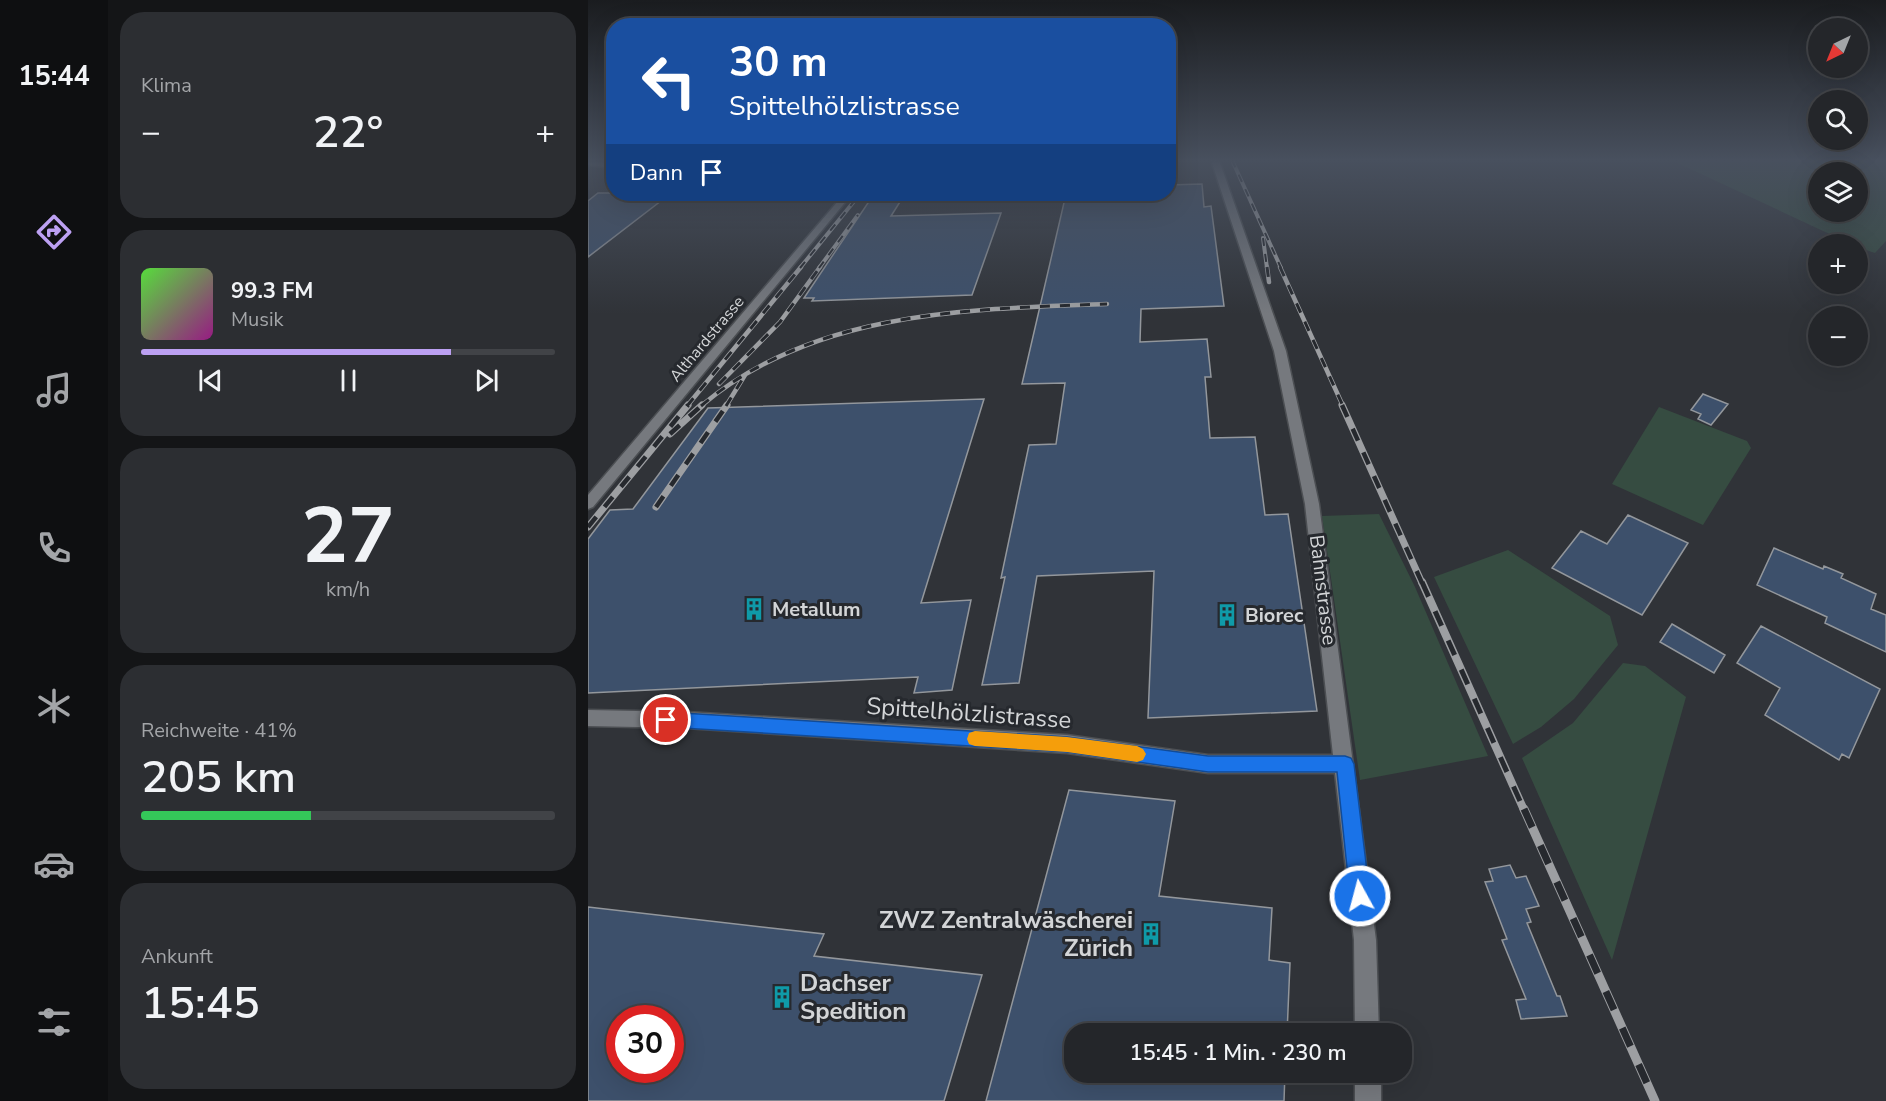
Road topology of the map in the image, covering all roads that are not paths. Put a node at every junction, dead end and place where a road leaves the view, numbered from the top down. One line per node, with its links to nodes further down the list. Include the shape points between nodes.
1 (834, 211): 3 (street, Althardstrasse)
2 (1232, 211): 5 (street, Bahnstrasse, via 1280,351 1312,504)
3 (588, 504)
4 (588, 718): 5 (street, Spittelhölzlistrasse, via 686,720 1067,744 1208,764)
5 (1345, 764): 6 (street, Bahnstrasse, via 1365,940)
6 (1367, 1023)
7 (1368, 1083): 8 (street)
8 (1368, 1101)

